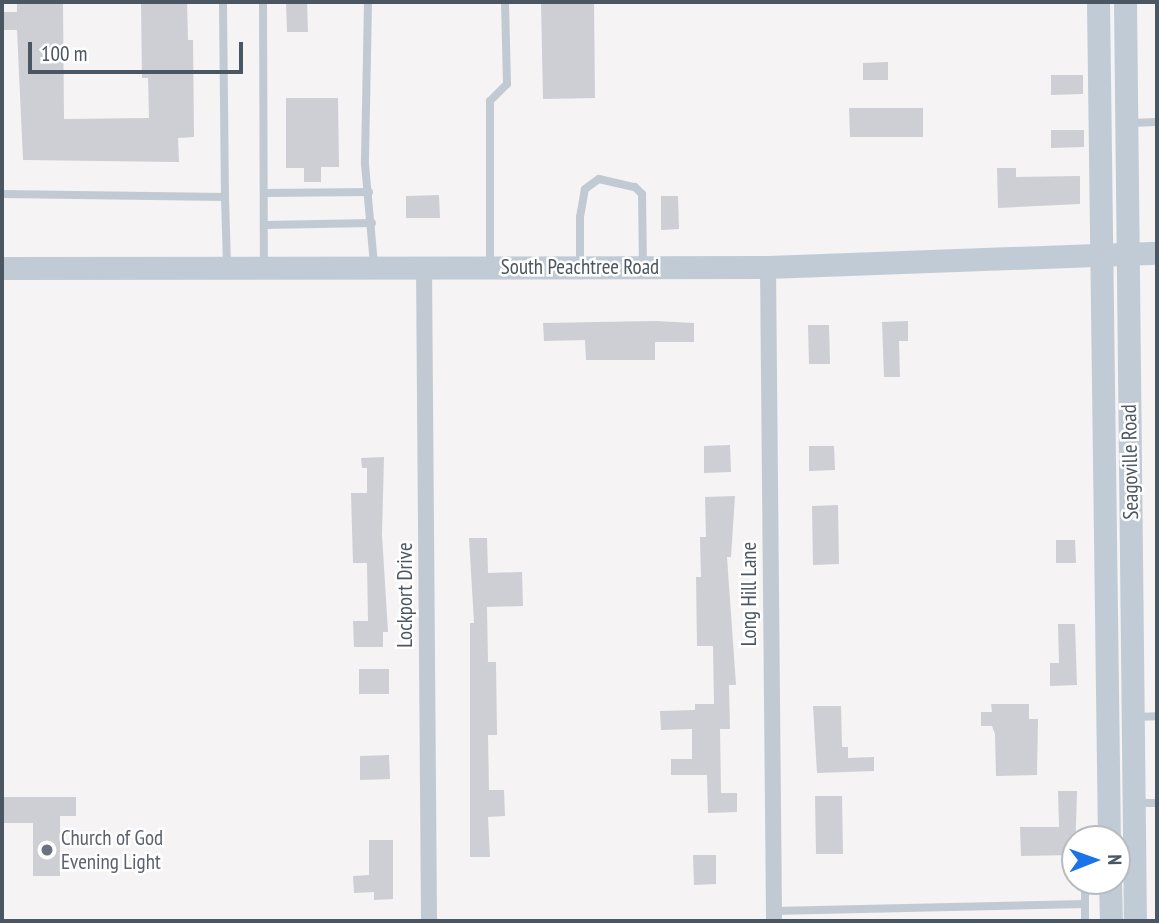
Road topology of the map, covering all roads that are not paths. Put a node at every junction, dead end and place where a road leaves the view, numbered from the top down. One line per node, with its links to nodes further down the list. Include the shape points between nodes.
1 (223, 2): 12 (lane)
2 (263, 2): 10 (lane)
3 (368, 2): 9 (lane, via 365,164)
4 (505, 2): 26 (lane, via 507,84 490,101)
5 (1098, 2): 17 (main road, Seagoville Road)
6 (1125, 2): 8 (main road, Seagoville Road)
7 (1157, 122): 8 (lane)
8 (1127, 123): 16 (main road, Seagoville Road)
9 (369, 192): 10 (lane); 13 (lane)
10 (264, 193): 14 (lane)
11 (2, 194): 12 (lane)
12 (225, 197): 22 (lane)
13 (372, 223): 14 (lane); 24 (lane)
14 (264, 225): 23 (lane)
15 (1157, 253): 16 (main road, South Peachtree Road)
16 (1126, 254): 17 (main road, South Peachtree Road); 27 (main road, Seagoville Road)
17 (1099, 256): 20 (main road, South Peachtree Road); 28 (main road, Seagoville Road)
18 (580, 267): 19 (main road, South Peachtree Road); 19 (lane, via 585,189 599,179 635,187 642,194); 26 (main road, South Peachtree Road)
19 (643, 267): 20 (main road, South Peachtree Road)
20 (768, 267): 39 (street, Long Hill Lane)
21 (2, 268): 22 (main road, South Peachtree Road)
22 (227, 268): 23 (main road, South Peachtree Road)
23 (264, 268): 24 (main road, South Peachtree Road)
24 (374, 268): 25 (main road, South Peachtree Road)
25 (424, 268): 26 (main road, South Peachtree Road); 40 (street, Lockport Drive)
26 (490, 268)
27 (1131, 535): 28 (main road); 29 (main road, Seagoville Road)
28 (1106, 536): 30 (main road, Seagoville Road)
29 (1131, 674): 30 (main road); 32 (main road, Seagoville Road)
30 (1107, 675): 35 (main road, Seagoville Road)
31 (1157, 716): 32 (lane)
32 (1132, 717): 33 (main road, Seagoville Road)
33 (1132, 803): 34 (lane); 43 (main road, Seagoville Road)
34 (1157, 803)
35 (1109, 825)
36 (1085, 895): 38 (lane)
37 (1110, 895): 42 (main road)
38 (1085, 904): 39 (lane); 41 (lane)
39 (774, 916)
40 (429, 921)
41 (1085, 921)
42 (1111, 921)
43 (1135, 921)

